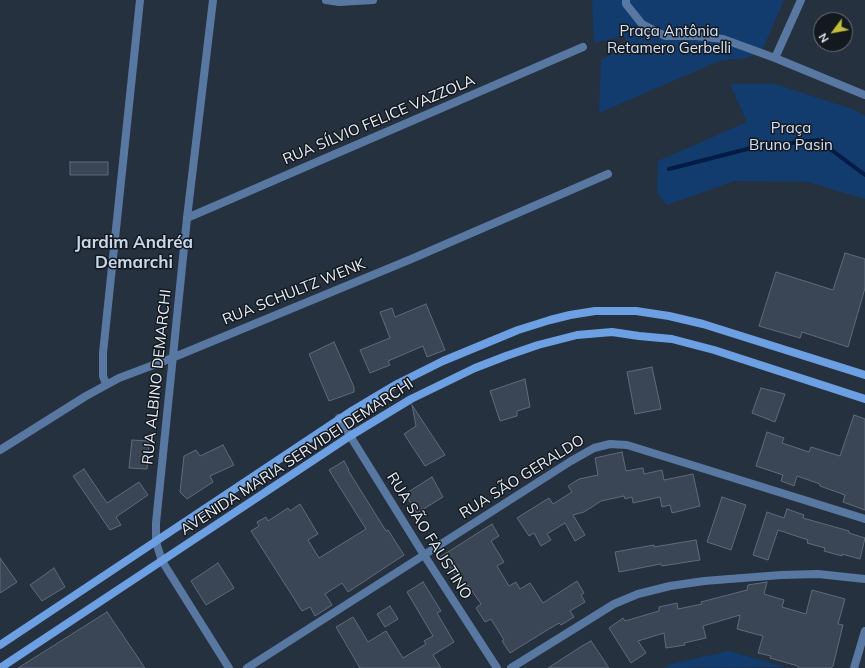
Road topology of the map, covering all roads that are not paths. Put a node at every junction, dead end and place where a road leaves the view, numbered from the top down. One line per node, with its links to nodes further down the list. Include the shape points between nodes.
1 (140, 0): 14 (street, via 103,353 103,376)
2 (213, 0): 11 (street, RUA ALBINO DEMARCHI)
3 (326, 0): 4 (street)
4 (373, 0)
5 (626, 0): 8 (street, via 626,4 642,24 664,36 723,39)
6 (801, 0): 8 (street)
7 (583, 47): 11 (street, RUA SÍLVIO FELICE VAZZOLA)
8 (775, 58): 9 (street)
9 (865, 95)
10 (608, 174): 12 (street, RUA SCHULTZ WENK)
11 (187, 218): 12 (street, RUA ALBINO DEMARCHI)
12 (172, 358): 14 (street, RUA SCHULTZ WENK); 20 (street, RUA ALBINO DEMARCHI)
13 (865, 375): 16 (main road, AVENIDA MARIA SERVIDEI DEMARCHI, via 683,319 636,311 595,311 550,320 472,349 417,374)
14 (106, 384): 18 (street, RUA SCHULTZ WENK)
15 (865, 399): 17 (main road, AVENIDA MARIA SERVIDEI DEMARCHI, via 672,339 612,332 591,333 546,343 475,368 411,399)
16 (339, 418): 17 (street, RUA SÃO FAUSTINO); 20 (main road, AVENIDA MARIA SERVIDEI DEMARCHI)
17 (350, 436): 21 (street, RUA SÃO FAUSTINO); 22 (main road, AVENIDA MARIA SERVIDEI DEMARCHI)
18 (0, 450)
19 (865, 519): 21 (street, RUA SÃO GERALDO, via 688,463 627,446 610,444 594,448 572,461)
20 (156, 542): 22 (street, RUA ALBINO DEMARCHI); 25 (main road, AVENIDA MARIA SERVIDEI DEMARCHI)
21 (424, 555): 28 (street, RUA SÃO GERALDO); 29 (street, RUA SÃO FAUSTINO)
22 (162, 561): 26 (main road, AVENIDA MARIA SERVIDEI DEMARCHI); 27 (street, RUA ALBINO DEMARCHI)
23 (865, 579): 30 (street, via 818,574 774,575 704,581 657,589 614,604)
24 (865, 631): 31 (street)
25 (0, 645)
26 (0, 668)
27 (229, 668)
28 (247, 668)
29 (497, 668)
30 (511, 668)
31 (854, 668)

